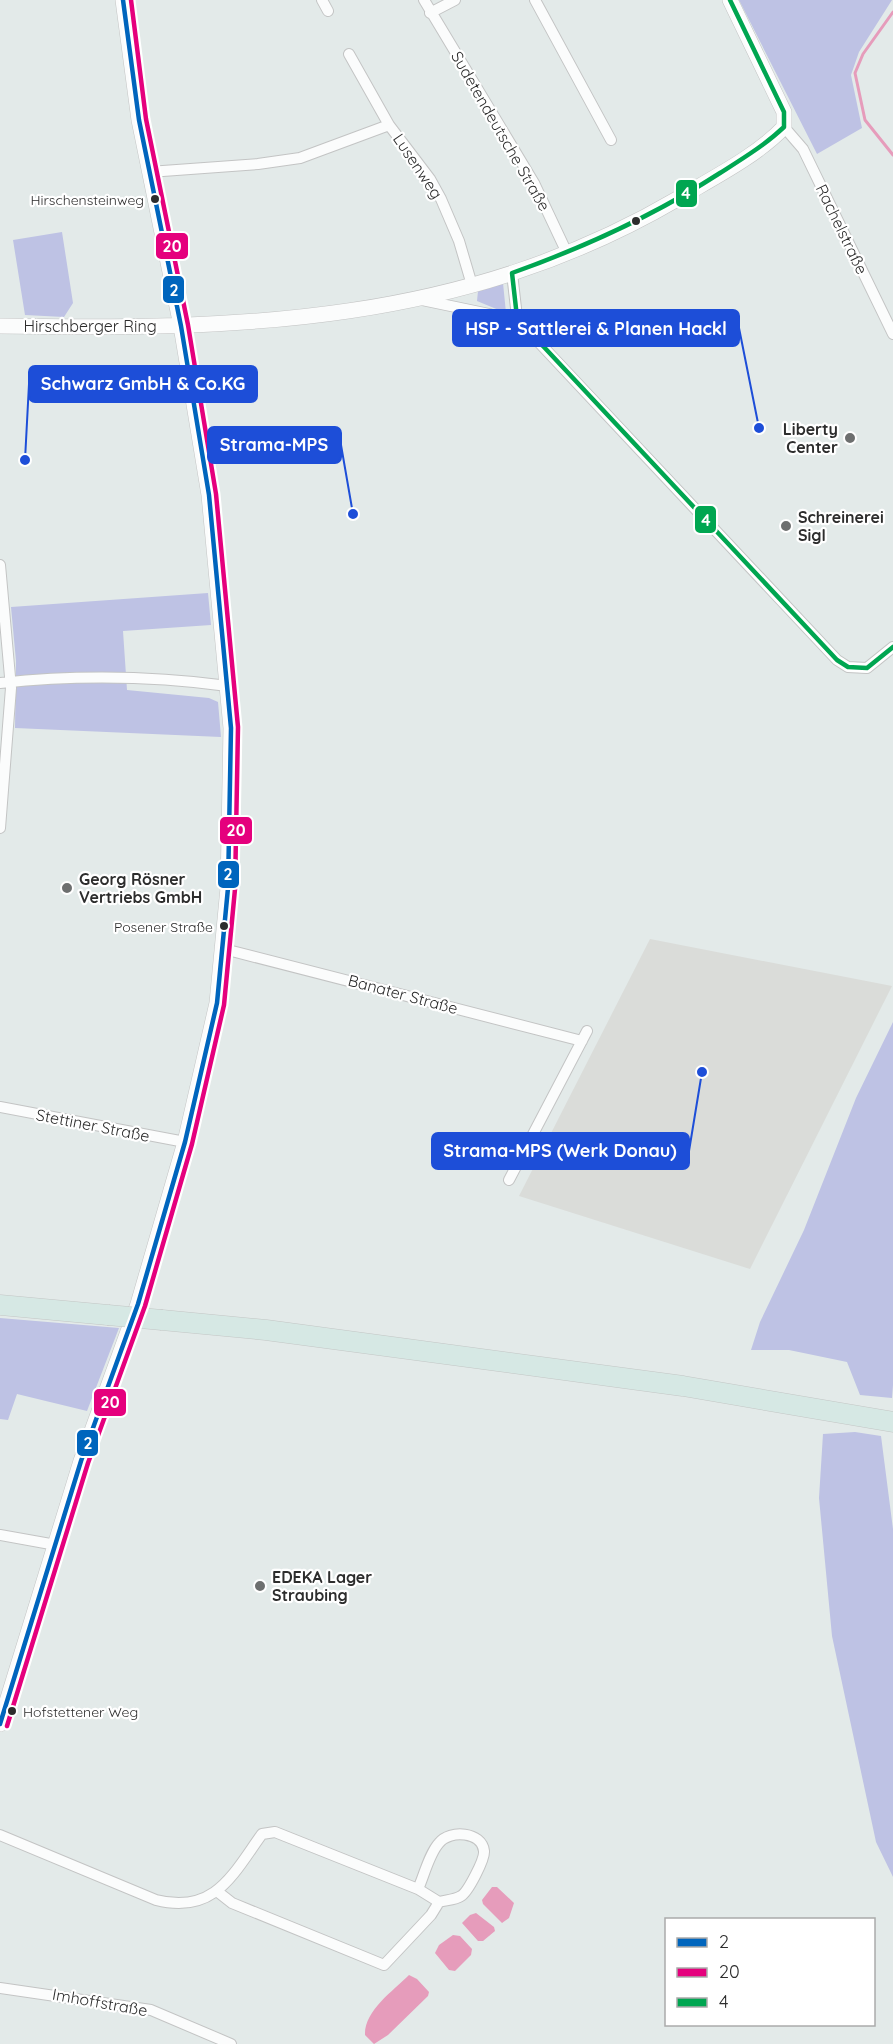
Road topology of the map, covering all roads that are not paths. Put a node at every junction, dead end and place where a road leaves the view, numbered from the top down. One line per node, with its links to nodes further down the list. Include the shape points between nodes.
1 (123, 0): 13 (street)
2 (322, 0): 7 (street)
3 (424, 0): 8 (street, Sudetendeutsche Straße)
4 (455, 0): 8 (street)
5 (535, 0): 12 (street)
6 (730, 0): 11 (street, via 784,112)
7 (328, 11)
8 (430, 13): 14 (street, Sudetendeutsche Straße, via 534,183)
9 (349, 54): 10 (street, Lusenweg)
10 (389, 124): 13 (street, via 300,158); 16 (street, Lusenweg, via 441,199)
11 (784, 127): 14 (street, Hirschberger Ring, via 669,204); 21 (street, Rachelstraße, via 803,149)
12 (611, 140)
13 (149, 171): 19 (street)
14 (567, 253): 15 (street, Hirschberger Ring)
15 (512, 273): 16 (street, Hirschberger Ring); 20 (street)
16 (472, 285): 17 (street, Hirschberger Ring)
17 (419, 300): 19 (street, Hirschberger Ring, via 300,319); 20 (street, via 466,307)
18 (0, 326): 19 (street, Hirschberger Ring)
19 (181, 326): 25 (street, via 207,477)
20 (518, 326): 23 (street, via 543,346 837,660 848,667 867,668)
21 (893, 334)
22 (0, 565): 24 (street)
23 (893, 647)
24 (5, 683): 25 (street, via 109,678); 26 (street)
25 (228, 686): 27 (street, via 231,813)
26 (0, 828)
27 (224, 949): 29 (street, via 212,1035); 30 (street, Banater Straße, via 584,1036)
28 (0, 1107): 29 (street, Stettiner Straße)
29 (185, 1142): 34 (street, via 138,1304 81,1461)
30 (508, 1180)
31 (0, 1305): 32 (highway, bridge, via 266,1330 682,1386)
32 (893, 1422)
33 (0, 1536): 34 (street)
34 (56, 1545): 35 (street)
35 (1, 1718)
36 (0, 1835): 38 (street, via 156,1900 181,1904)
37 (418, 1889): 38 (street, via 267,1831); 39 (street); 39 (street, via 439,1843 454,1834 468,1834 479,1841 483,1859 462,1896)
38 (218, 1892): 39 (street, via 232,1903 384,1965)
39 (439, 1902)
40 (0, 1988): 41 (street, Imhoffstraße, via 150,2010)
41 (231, 2044)

